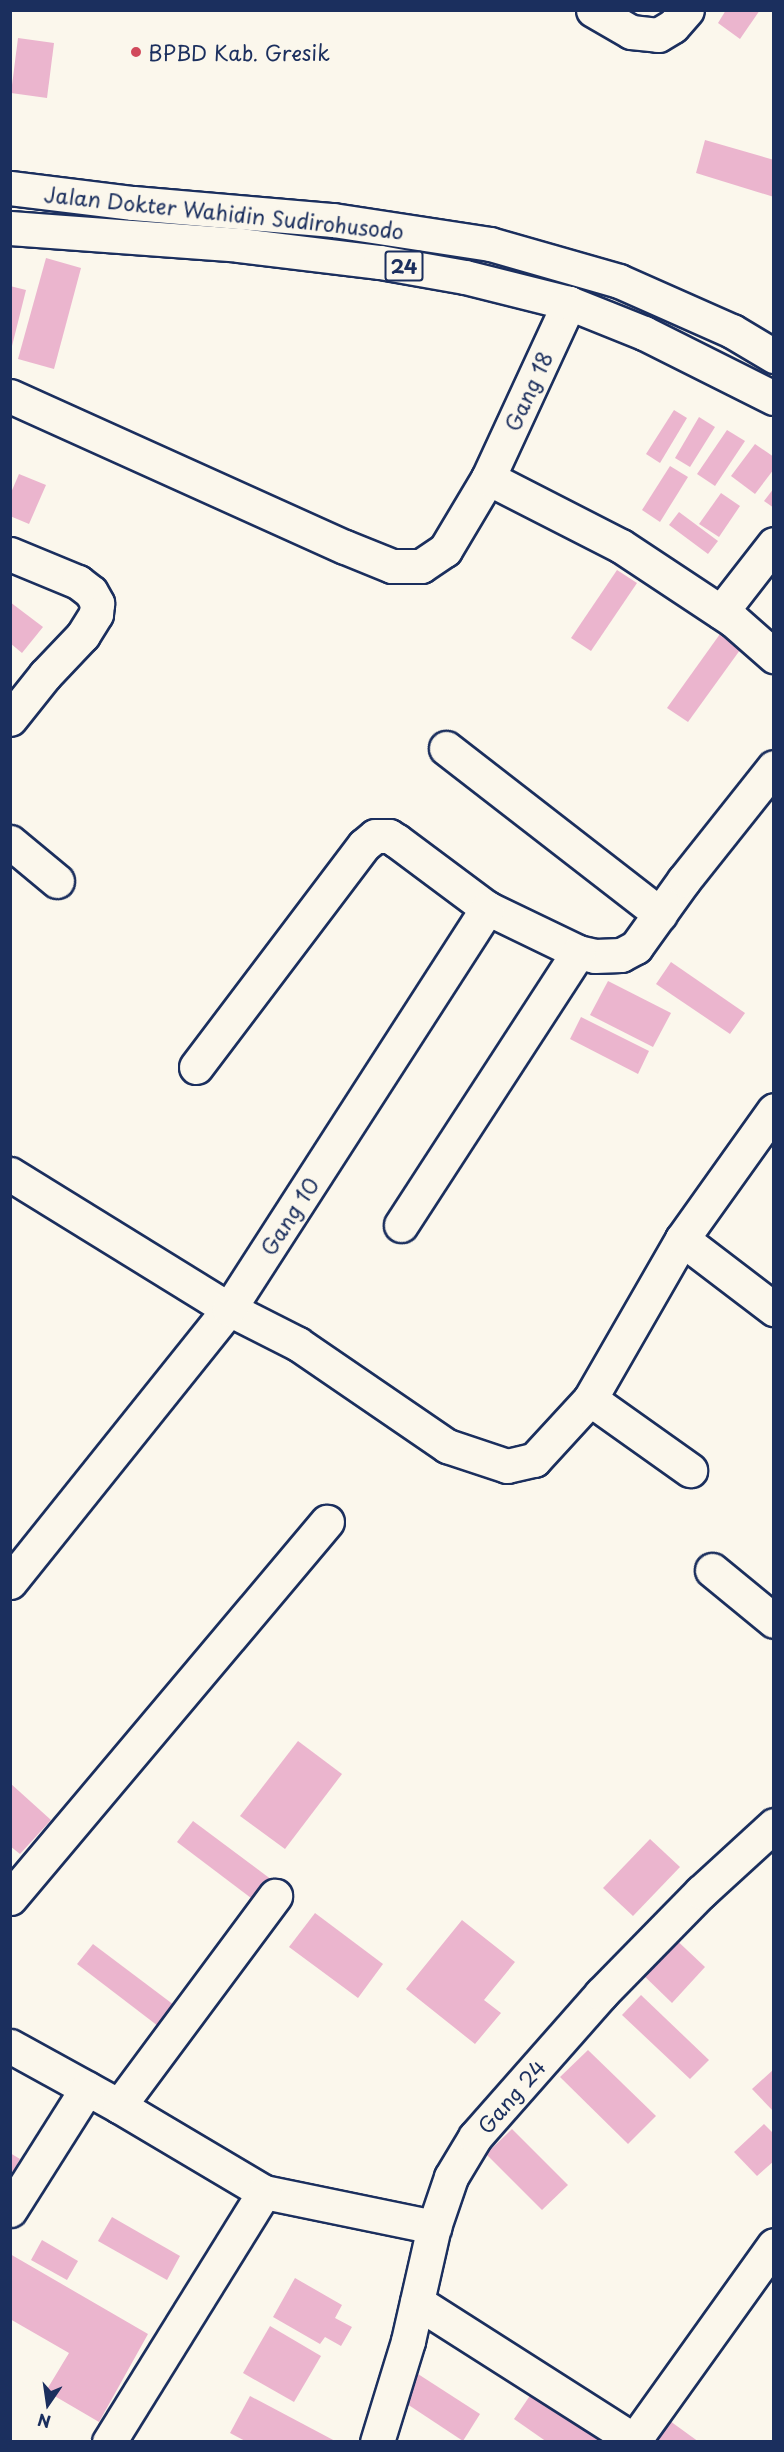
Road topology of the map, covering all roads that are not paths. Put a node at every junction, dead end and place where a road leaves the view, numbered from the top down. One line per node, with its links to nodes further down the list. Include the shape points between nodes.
1 (593, 10): 2 (main road, via 631,32 658,35 674,26)
2 (687, 10)
3 (10, 188): 6 (main road, Jalan Dokter Wahidin Sudirohusodo / 24, via 333,220 490,244 619,281 732,331)
4 (10, 228): 5 (main road, Jalan Dokter Wahidin Sudirohusodo / 24, via 228,244 380,262 465,277)
5 (569, 303): 8 (main road, Jalan Dokter Wahidin Sudirohusodo / 24, via 644,333); 9 (main road, Gang 18)
6 (774, 357)
7 (10, 396): 9 (main road, Gang 18, via 244,504 392,566 421,566 445,550)
8 (774, 398)
9 (488, 478): 12 (main road, via 621,546)
10 (774, 544): 12 (main road)
11 (10, 555): 14 (main road, via 78,582 98,603 83,634)
12 (721, 612): 13 (main road)
13 (774, 656)
14 (10, 719)
15 (446, 748): 20 (main road)
16 (774, 767): 20 (main road)
17 (10, 842): 18 (main road)
18 (57, 881)
19 (487, 908): 21 (main road); 22 (main road, via 397,841 389,836 375,836 364,845); 27 (main road, Gang 10)
20 (660, 914): 21 (main road, via 636,947 621,955)
21 (578, 952): 25 (main road)
22 (196, 1067)
23 (774, 1110): 26 (main road)
24 (10, 1174): 27 (main road)
25 (401, 1225)
26 (682, 1239): 28 (main road); 29 (main road)
27 (229, 1309): 29 (main road, via 298,1344 447,1446 507,1466 534,1460); 33 (main road, Gang 10)
28 (774, 1310)
29 (590, 1399): 30 (main road)
30 (690, 1470)
31 (327, 1522): 37 (main road)
32 (712, 1570): 34 (main road)
33 (10, 1582)
34 (774, 1620)
35 (774, 1825): 43 (main road, Gang 24, via 701,1892 601,1994 475,2137 451,2177)
36 (275, 1896): 40 (main road)
37 (10, 1898)
38 (10, 2046): 39 (main road)
39 (87, 2088): 40 (main road); 42 (main road)
40 (119, 2106): 41 (main road)
41 (264, 2192): 43 (main road); 47 (main road)
42 (10, 2210)
43 (434, 2227): 45 (main road, Gang 24)
44 (774, 2244): 46 (main road)
45 (417, 2302): 46 (main road); 48 (main road, Gang 24)
46 (633, 2441)
47 (109, 2442)
48 (377, 2442)

